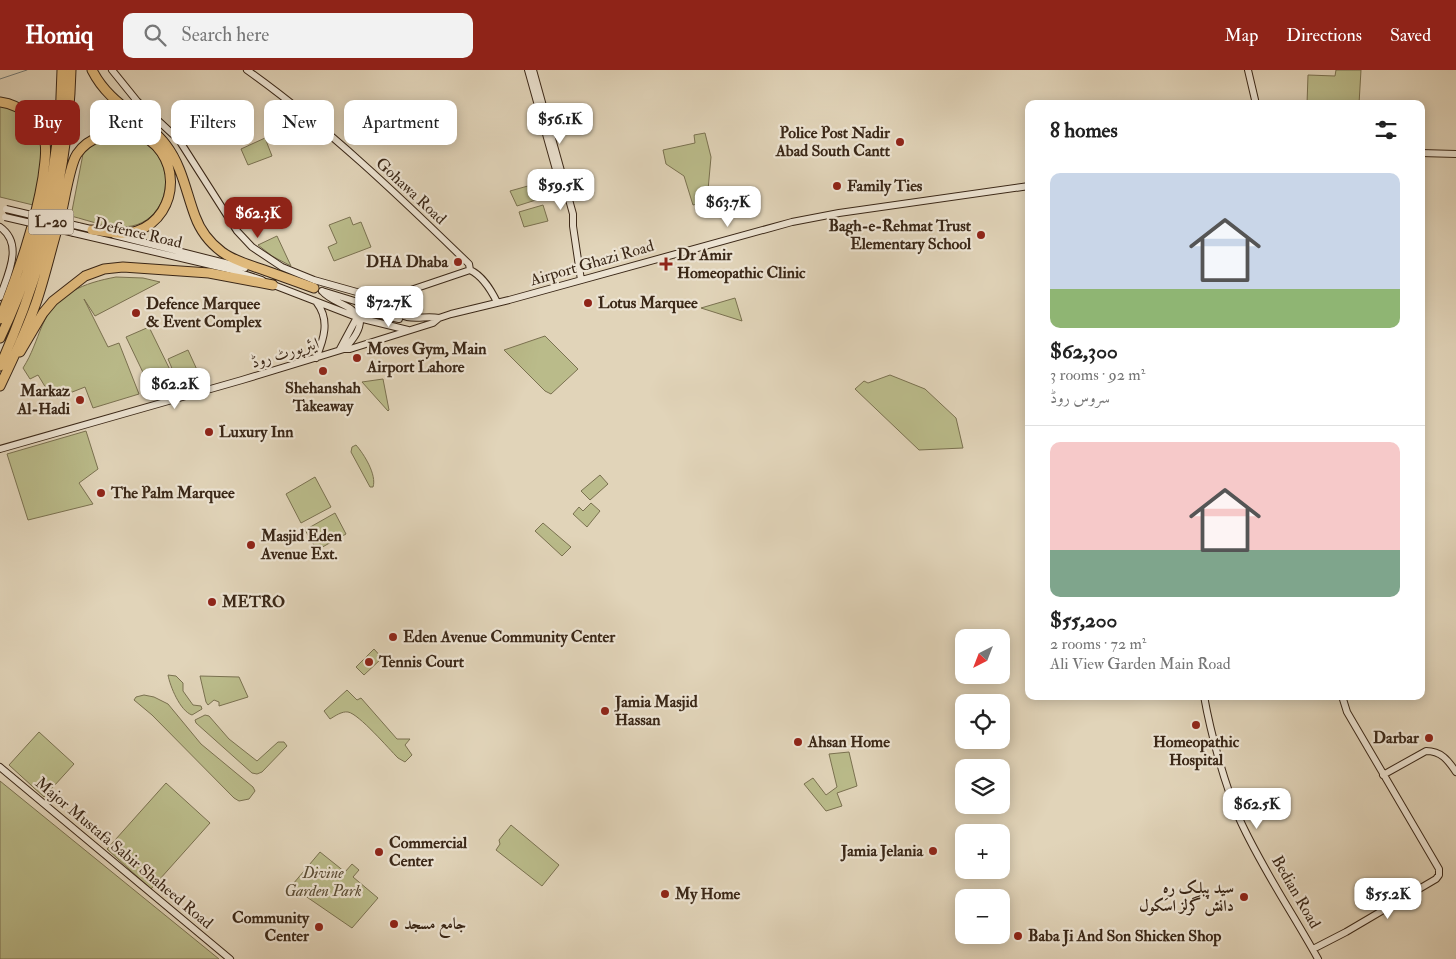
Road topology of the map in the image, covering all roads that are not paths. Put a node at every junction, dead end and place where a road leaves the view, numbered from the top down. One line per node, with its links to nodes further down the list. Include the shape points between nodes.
1 (62, 70): 31 (highway, L-20, via 62,102 46,209 25,276)
2 (71, 70): 34 (highway, L-20, via 66,146 56,202 29,294)
3 (92, 70): 22 (highway, via 107,93 166,145 175,159 202,232 213,244 228,256)
4 (112, 70): 19 (main road, via 137,102 179,140 237,231 252,248 282,267 371,296 396,295)
5 (247, 70): 19 (main road, Gohawa Road, via 338,142 469,264)
6 (528, 70): 16 (main road)
7 (534, 70): 16 (main road, via 573,214)
8 (1248, 70): 9 (main road)
9 (1254, 100)
10 (0, 102): 29 (highway, via 18,107 37,124 46,157 25,248)
11 (1425, 153): 12 (main road)
12 (1456, 154)
13 (1025, 187): 20 (main road, Airport Ghazi Road, via 800,220)
14 (3, 208): 18 (main road, Defence Road, bridge)
15 (2, 216): 21 (main road, Defence Road, bridge, via 228,268)
16 (573, 226): 20 (main road)
17 (0, 227): 23 (main road, via 10,238 14,250)
18 (92, 230): 22 (main road, Defence Road, via 231,263); 35 (highway, via 135,232 147,227 163,209 169,197 170,170 166,158 147,138 121,131 106,134 78,153 36,303)
19 (470, 270): 25 (main road, Gohawa Road, via 486,284)
20 (581, 280): 25 (main road, Airport Ghazi Road)
21 (273, 285): 24 (main road, Defence Road); 35 (highway, via 209,273 124,268 94,272 53,301)
22 (318, 289): 26 (main road, via 328,298 350,306); 27 (main road)
23 (0, 296)
24 (316, 302): 26 (main road, Defence Road); 33 (main road, via 323,311 325,325)
25 (497, 302): 28 (main road, Airport Ghazi Road)
26 (359, 318): 27 (main road, via 370,313 404,320); 30 (main road, Defence Road); 32 (main road, via 359,329)
27 (413, 318): 28 (main road)
28 (439, 318): 30 (main road, Airport Ghazi Road)
29 (0, 319)
30 (410, 330): 32 (main road, Airport Ghazi Road)
31 (0, 338)
32 (342, 349): 33 (main road, ایئرپورٹ روڈ)
33 (316, 358): 36 (main road, ایئرپورٹ روڈ)
34 (0, 366)
35 (2, 382)
36 (0, 448)
37 (1205, 700): 42 (main road, Bedian Road, via 1218,756 1239,818)
38 (1343, 700): 41 (main road, via 1346,712)
39 (0, 767): 43 (main road, Major Mustafa Sabir Shaheed Road)
40 (1456, 772): 41 (main road, via 1442,755 1426,751)
41 (1383, 775): 42 (main road, via 1439,869 1439,875 1381,912)
42 (1313, 949): 44 (main road, Bedian Road)
43 (230, 959)
44 (1318, 959)

